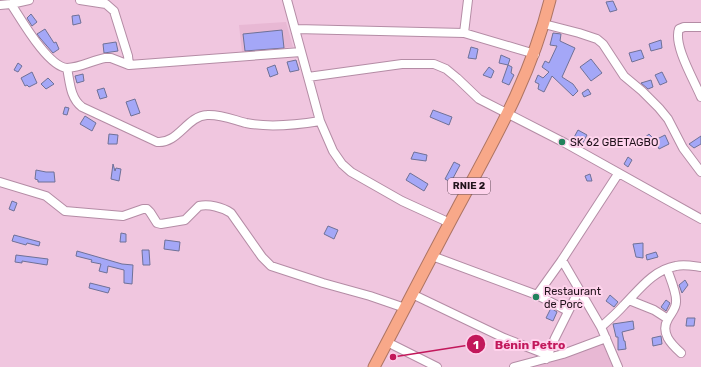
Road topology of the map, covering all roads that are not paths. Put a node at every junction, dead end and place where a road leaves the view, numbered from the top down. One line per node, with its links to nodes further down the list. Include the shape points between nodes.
1 (29, 0): 6 (street)
2 (80, 0): 14 (street, via 106,4 114,11)
3 (287, 0): 10 (street)
4 (468, 0): 11 (street)
5 (550, 0): 8 (highway, RNIE 2 / RNIE 2)
6 (11, 4): 7 (street); 15 (street, via 43,51 56,64)
7 (0, 5)
8 (544, 24): 13 (highway, RNIE 2 / RNIE 2); 20 (street, via 597,39 603,44 624,76 642,90 668,119 682,148)
9 (701, 27): 17 (street, via 684,27 679,29 677,34 679,48)
10 (296, 29): 11 (street); 12 (street)
11 (464, 33): 13 (street)
12 (302, 52): 14 (street); 16 (street)
13 (534, 54): 18 (highway, RNIE 2 / RNIE 2)
14 (129, 65): 15 (street, via 105,58)
15 (67, 68): 19 (street, via 76,103 157,142 167,142 195,118 208,115 264,126)
16 (308, 77): 18 (street, via 402,64 434,64 446,69 479,99); 19 (street)
17 (701, 97)
18 (508, 114): 21 (street); 24 (highway, RNIE 2 / RNIE 2)
19 (320, 121): 24 (street, via 332,151 351,172 402,201)
20 (701, 172)
21 (618, 174): 23 (street); 26 (street)
22 (0, 182): 33 (street, via 46,196 65,211 123,216 147,209 161,224 185,220 199,206 209,205 226,209 271,266)
23 (701, 219)
24 (450, 222): 25 (highway, RNIE 2 / RNIE 2)
25 (432, 256): 30 (highway, RNIE 2 / RNIE 2); 31 (street)
26 (562, 260): 29 (street); 31 (street)
27 (701, 267): 28 (street, via 684,265)
28 (667, 269): 32 (street, via 645,283); 35 (street, via 676,302)
29 (579, 290): 34 (street); 36 (street)
30 (412, 294): 33 (highway, RNIE 2 / RNIE 2); 40 (street)
31 (537, 295): 34 (street)
32 (629, 300): 35 (street, via 642,304); 36 (street)
33 (405, 308): 38 (highway, RNIE 2 / RNIE 2)
34 (568, 311): 40 (street)
35 (668, 319): 39 (street, via 665,326 669,341)
36 (601, 327): 37 (street)
37 (606, 338): 40 (street); 44 (street)
38 (387, 342): 41 (highway, RNIE 2 / RNIE 2); 42 (street)
39 (681, 353)
40 (547, 357): 43 (street)
41 (374, 367)
42 (437, 367)
43 (514, 367)
44 (618, 367)

